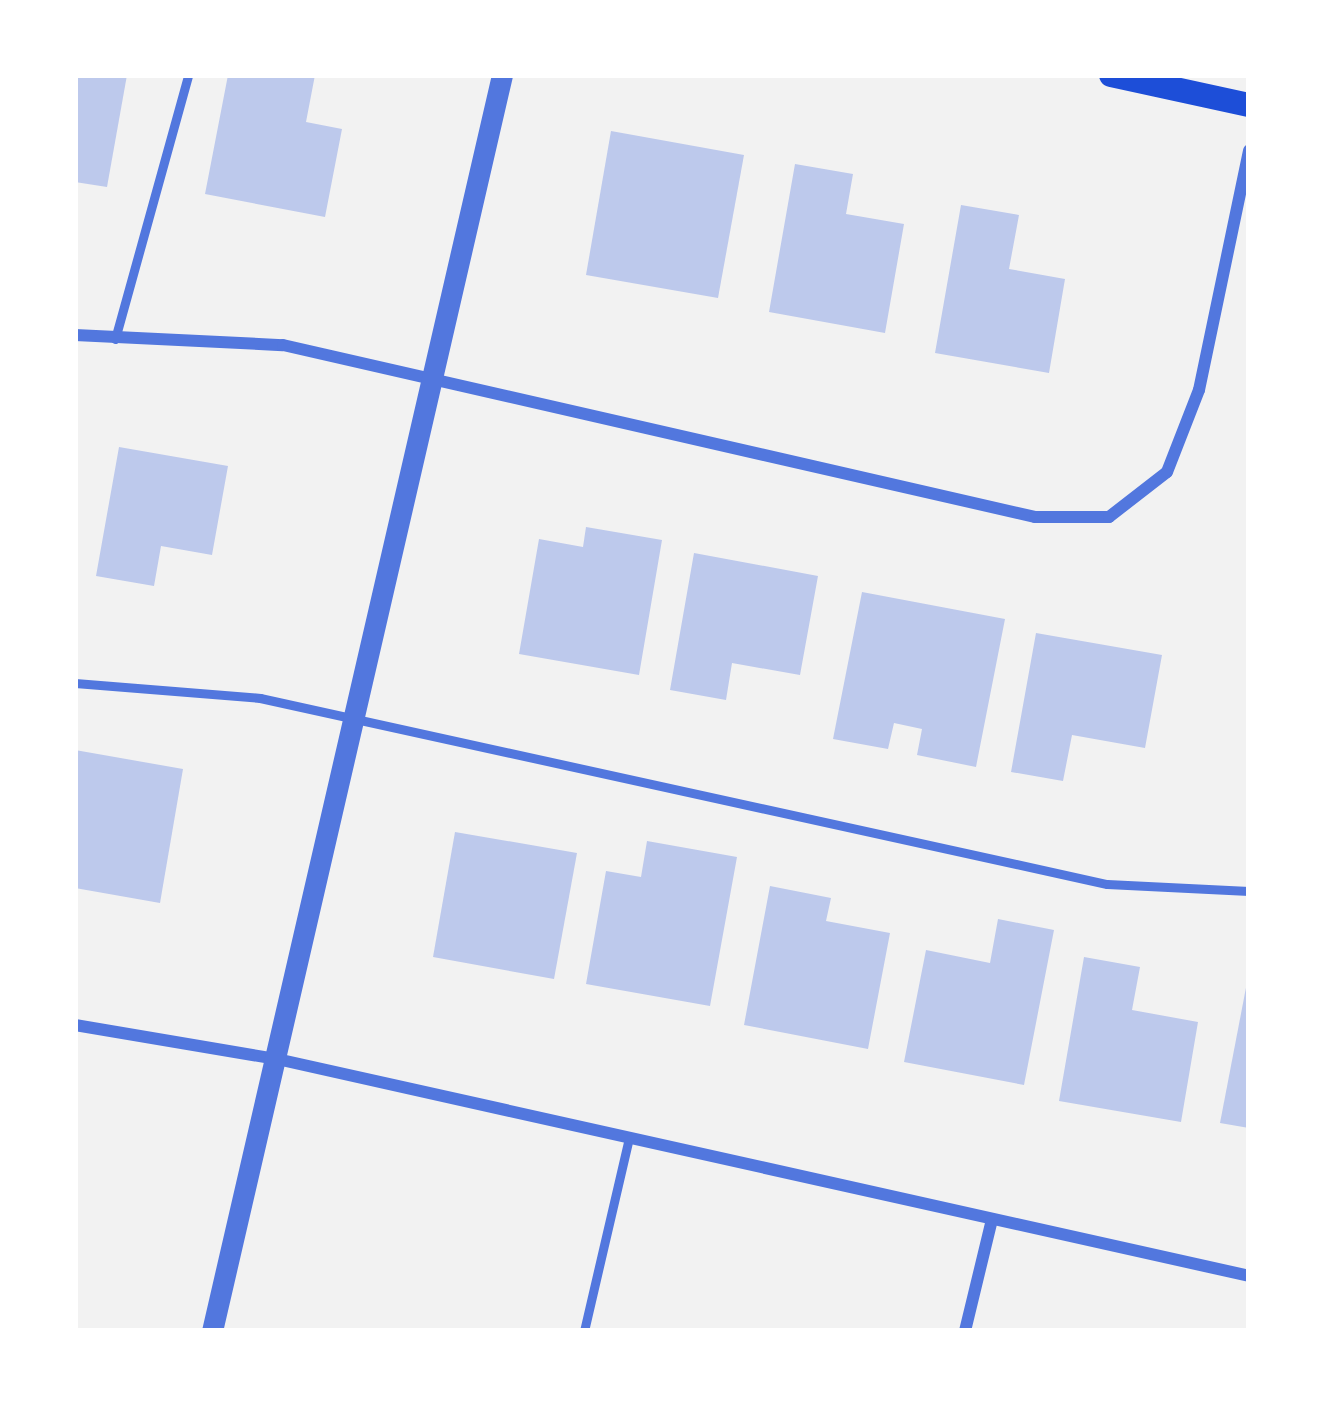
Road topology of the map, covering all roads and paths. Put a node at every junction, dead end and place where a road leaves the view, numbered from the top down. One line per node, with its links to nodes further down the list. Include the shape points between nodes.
1 (188, 75): 7 (lane)
2 (502, 75): 8 (street)
3 (1112, 75): 4 (main road)
4 (1249, 105)
5 (1249, 150): 8 (street, via 1183,431 1167,472 1109,517 1035,517)
6 (75, 335): 7 (street)
7 (115, 339): 8 (street, via 283,345)
8 (432, 380): 10 (street)
9 (75, 683): 10 (lane, via 260,698)
10 (352, 721): 11 (lane, via 1107,884); 13 (street)
11 (1249, 891)
12 (75, 1025): 13 (street)
13 (277, 1059): 14 (street); 17 (street)
14 (629, 1137): 15 (street); 18 (lane)
15 (992, 1220): 16 (street); 19 (street)
16 (1249, 1276)
17 (212, 1331)
18 (584, 1331)
19 (964, 1331)

